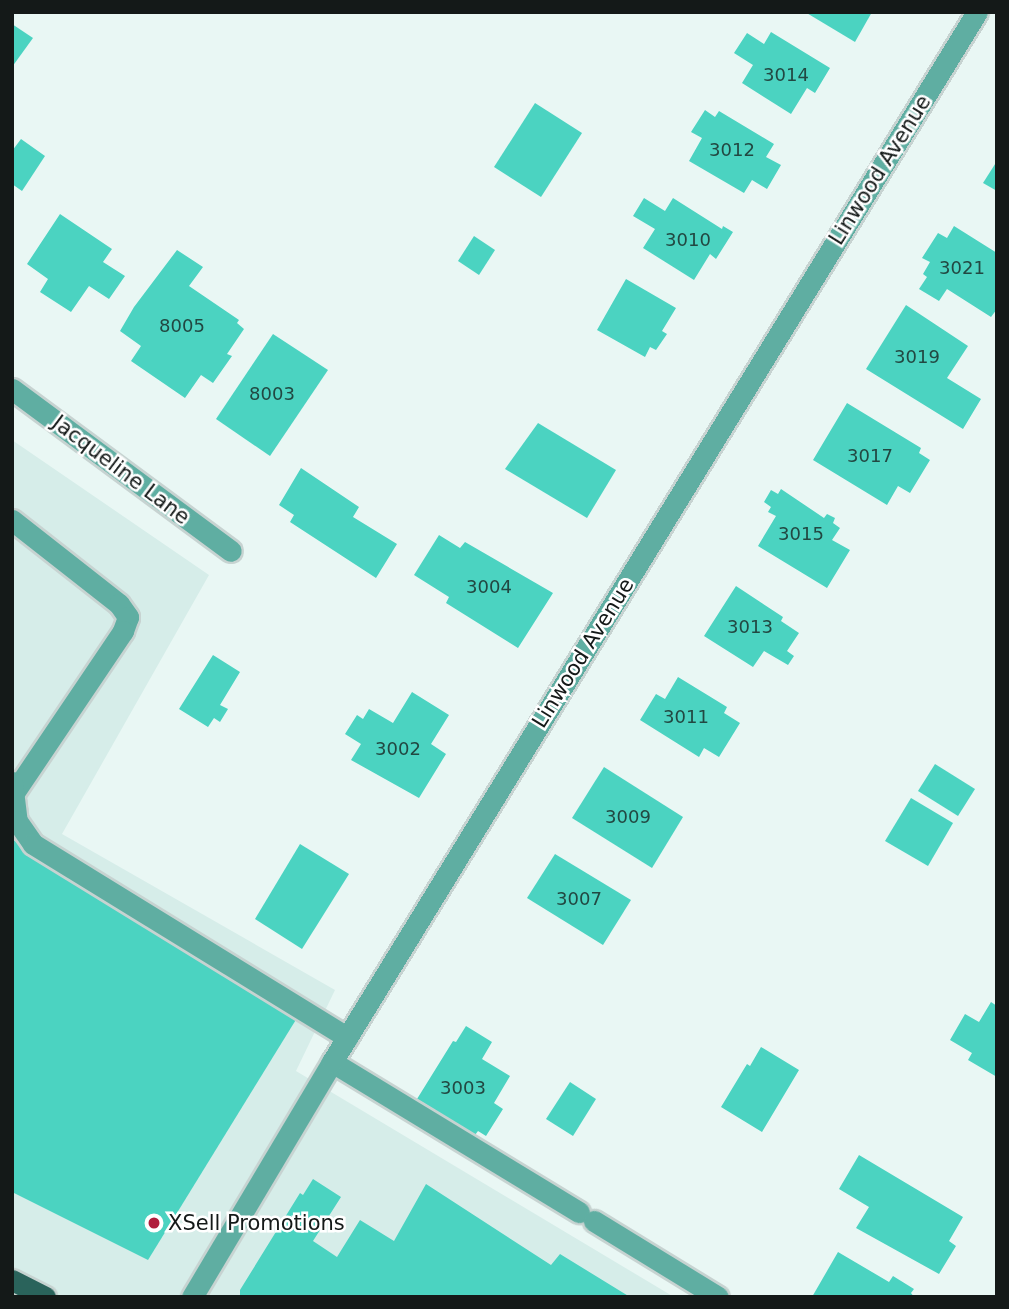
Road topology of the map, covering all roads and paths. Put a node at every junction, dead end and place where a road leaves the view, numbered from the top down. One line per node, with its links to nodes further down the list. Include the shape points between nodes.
1 (977, 12): 7 (street, Linwood Avenue)
2 (12, 389): 4 (street, Jacqueline Lane)
3 (12, 520): 6 (street, via 119,604 128,617 124,631)
4 (230, 551)
5 (12, 782): 6 (street)
6 (13, 794): 7 (street, via 17,821 33,844)
7 (347, 1037): 8 (street, Linwood Avenue)
8 (332, 1062): 11 (street, Linwood Avenue); 12 (street)
9 (12, 1280): 10 (main road)
10 (45, 1297)
11 (192, 1297)
12 (718, 1297)

